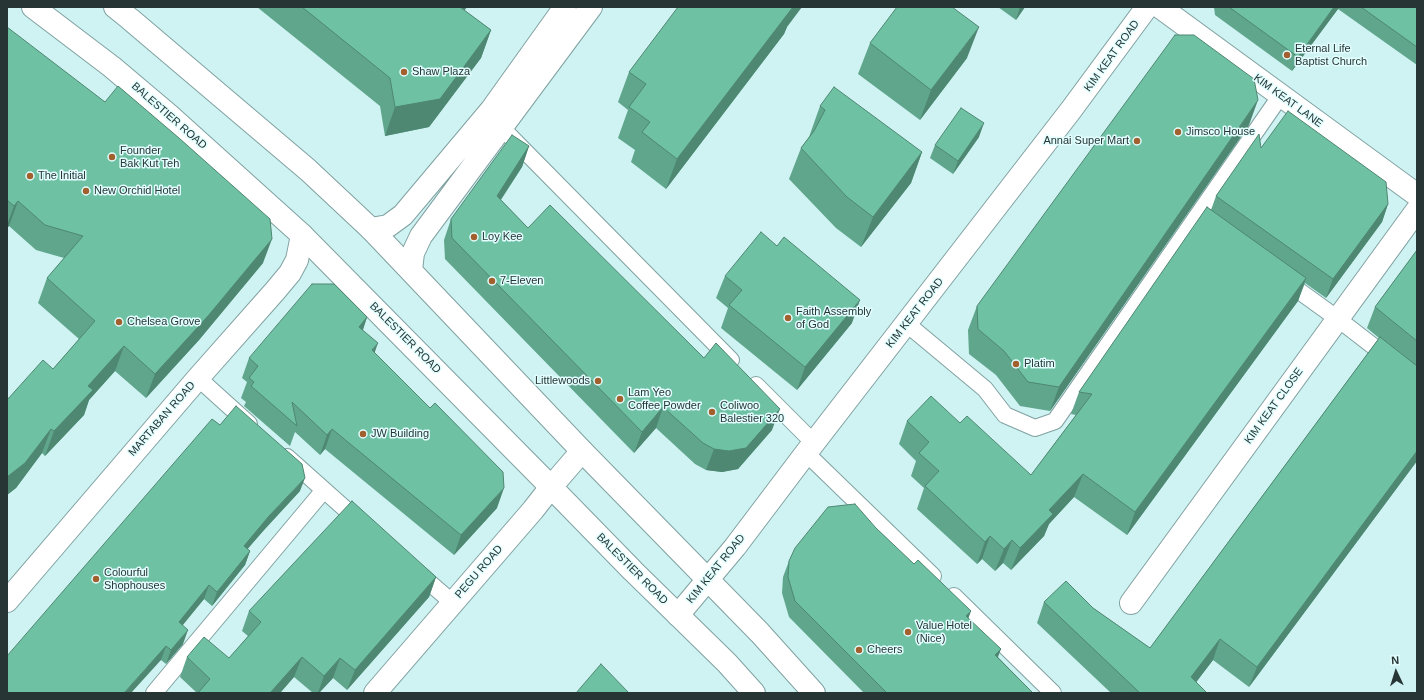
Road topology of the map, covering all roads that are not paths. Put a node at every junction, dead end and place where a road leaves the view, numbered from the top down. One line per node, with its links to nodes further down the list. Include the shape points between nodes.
1 (33, 7): 12 (street, BALESTIER ROAD, via 112,67 170,116)
2 (115, 7): 11 (street, via 308,170)
3 (565, 7): 11 (street, via 492,109 403,215 388,226)
4 (591, 7): 8 (street)
5 (1147, 7): 16 (street, KIM KEAT ROAD)
6 (1160, 7): 7 (street, KIM KEAT LANE)
7 (1281, 95): 9 (street, KIM KEAT LANE); 16 (lane, via 1203,222 1055,421 1035,428 1005,415 985,389)
8 (502, 128): 13 (street, via 421,236 413,253); 20 (lane, via 742,372)
9 (1417, 195)
10 (1417, 210): 15 (street, KIM KEAT CLOSE)
11 (371, 229): 13 (street)
12 (302, 235): 17 (street, MARTABAN ROAD, via 297,260 290,272); 23 (street, BALESTIER ROAD)
13 (411, 270): 22 (street)
14 (1271, 271): 15 (lane)
15 (1338, 319): 18 (lane); 30 (street, KIM KEAT CLOSE)
16 (907, 324): 20 (street, KIM KEAT ROAD)
17 (198, 378): 19 (lane); 28 (street, MARTABAN ROAD)
18 (1417, 380)
19 (261, 434)
20 (810, 448): 27 (street, KIM KEAT ROAD); 36 (lane)
21 (278, 450): 24 (lane)
22 (582, 451): 23 (street, PEGU ROAD); 27 (street)
23 (551, 487): 29 (street, PEGU ROAD); 31 (street, BALESTIER ROAD)
24 (324, 490): 25 (lane); 32 (lane)
25 (371, 531)
26 (406, 562): 29 (lane)
27 (707, 580): 31 (street, KIM KEAT ROAD); 35 (street)
28 (8, 598)
29 (453, 603): 33 (street, PEGU ROAD)
30 (1131, 603)
31 (678, 615): 34 (street, BALESTIER ROAD, via 728,663)
32 (154, 693)
33 (375, 693)
34 (754, 693)
35 (814, 693)
36 (1053, 693)

